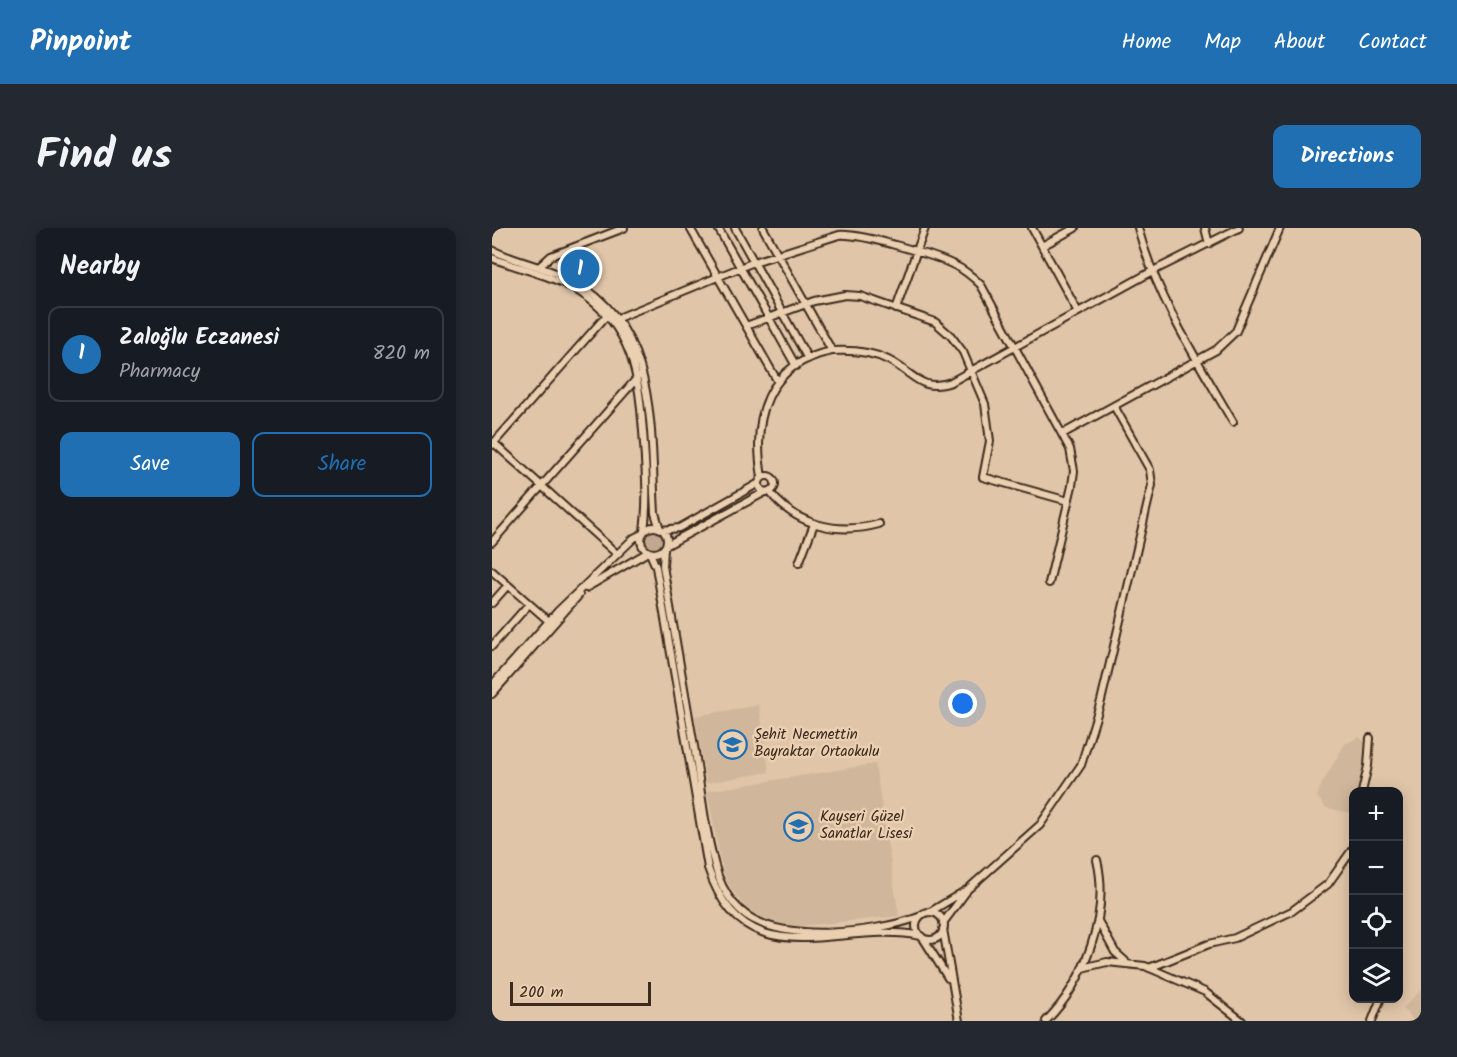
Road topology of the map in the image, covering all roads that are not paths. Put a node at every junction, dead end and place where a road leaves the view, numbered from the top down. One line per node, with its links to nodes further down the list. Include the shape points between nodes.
1 (624, 228): 20 (street, via 551,256)
2 (690, 228): 23 (street)
3 (718, 228): 21 (street)
4 (735, 228): 19 (street)
5 (763, 228): 17 (street)
6 (926, 228): 16 (street)
7 (1032, 228): 14 (street)
8 (1075, 228): 14 (street)
9 (1138, 228): 22 (street)
10 (1205, 228): 13 (street)
11 (1239, 228): 13 (street)
12 (1280, 228): 35 (street, via 1236,331 1220,348)
13 (1209, 244): 22 (street)
14 (1042, 246): 27 (street)
15 (492, 250): 20 (street)
16 (917, 252): 17 (street, via 843,234); 25 (street); 32 (street, via 954,264 976,280)
17 (777, 254): 19 (street); 24 (street)
18 (492, 258): 28 (street, via 568,286)
19 (754, 262): 21 (street); 26 (street)
20 (539, 267): 30 (street, via 583,286)
21 (740, 267): 23 (street); 29 (street)
22 (1151, 272): 27 (street); 35 (street)
23 (718, 276): 30 (street); 31 (street)
24 (805, 303): 25 (street, via 853,296); 26 (street); 33 (street)
25 (896, 309): 37 (street, via 929,318 940,326 959,346)
26 (782, 312): 29 (street); 34 (street)
27 (1078, 312): 32 (street)
28 (607, 315): 38 (street, via 626,342); 43 (street)
29 (768, 317): 31 (street); 36 (street)
30 (618, 318): 50 (street, via 636,348 645,378 655,513)
31 (746, 326): 39 (street)
32 (1015, 347): 37 (street); 42 (street)
33 (832, 351): 34 (street); 37 (street, via 881,357 928,385 947,384)
34 (808, 358): 36 (street)
35 (1197, 360): 40 (street); 41 (street)
36 (796, 366): 39 (street)
37 (971, 371): 47 (street, via 985,404 989,426 983,477)
38 (638, 377): 45 (street); 51 (street, via 647,492)
39 (778, 382): 44 (street, via 764,406 759,425)
40 (1114, 406): 42 (street); 70 (street, via 1150,470 1152,485 1082,765 1040,825)
41 (1233, 422)
42 (1064, 433): 47 (street, via 1073,462)
43 (493, 444): 45 (street)
44 (760, 480): 46 (street); 46 (street, via 768,476 774,480 774,486); 50 (street, via 679,528)
45 (542, 486): 52 (street); 55 (street)
46 (767, 491): 48 (street, via 789,511); 53 (street)
47 (1068, 501): 58 (street)
48 (814, 524): 49 (street, via 846,529); 56 (street)
49 (879, 524)
50 (661, 529): 51 (street, via 652,527); 53 (street, via 666,535)
51 (643, 533): 54 (street, via 642,545); 55 (street)
52 (492, 542)
53 (665, 547): 54 (street); 72 (street, via 663,566 706,814 716,868 728,895 755,921 786,932 878,927)
54 (649, 553): 62 (street, via 587,588); 75 (street, via 656,567 708,868 723,900 746,924 783,938 892,932)
55 (617, 554): 62 (street)
56 (799, 563)
57 (492, 571): 59 (street)
58 (1049, 583)
59 (508, 585): 60 (street); 61 (street)
60 (492, 603)
61 (529, 604): 62 (street); 63 (street)
62 (551, 623): 64 (street); 65 (street)
63 (492, 646)
64 (492, 685)
65 (492, 694)
66 (1370, 738): 67 (street)
67 (1363, 787)
68 (1349, 853): 78 (street, via 1328,884 1292,911 1235,938)
69 (1097, 860): 73 (street, via 1102,897)
70 (968, 889): 71 (street); 74 (street)
71 (930, 912): 72 (street); 74 (street, via 939,915)
72 (919, 916): 75 (street, via 916,928)
73 (1098, 921): 76 (street, via 1114,952); 77 (street)
74 (943, 926): 75 (street, via 935,938); 79 (street)
75 (922, 937): 79 (street, via 946,974)
76 (1129, 963): 77 (street, via 1101,962); 78 (street)
77 (1082, 968): 82 (street)
78 (1149, 968): 83 (street, via 1205,992)
79 (954, 997): 81 (street)
80 (1379, 1003): 84 (street)
81 (959, 1021)
82 (1046, 1021)
83 (1242, 1021)
84 (1372, 1021)

